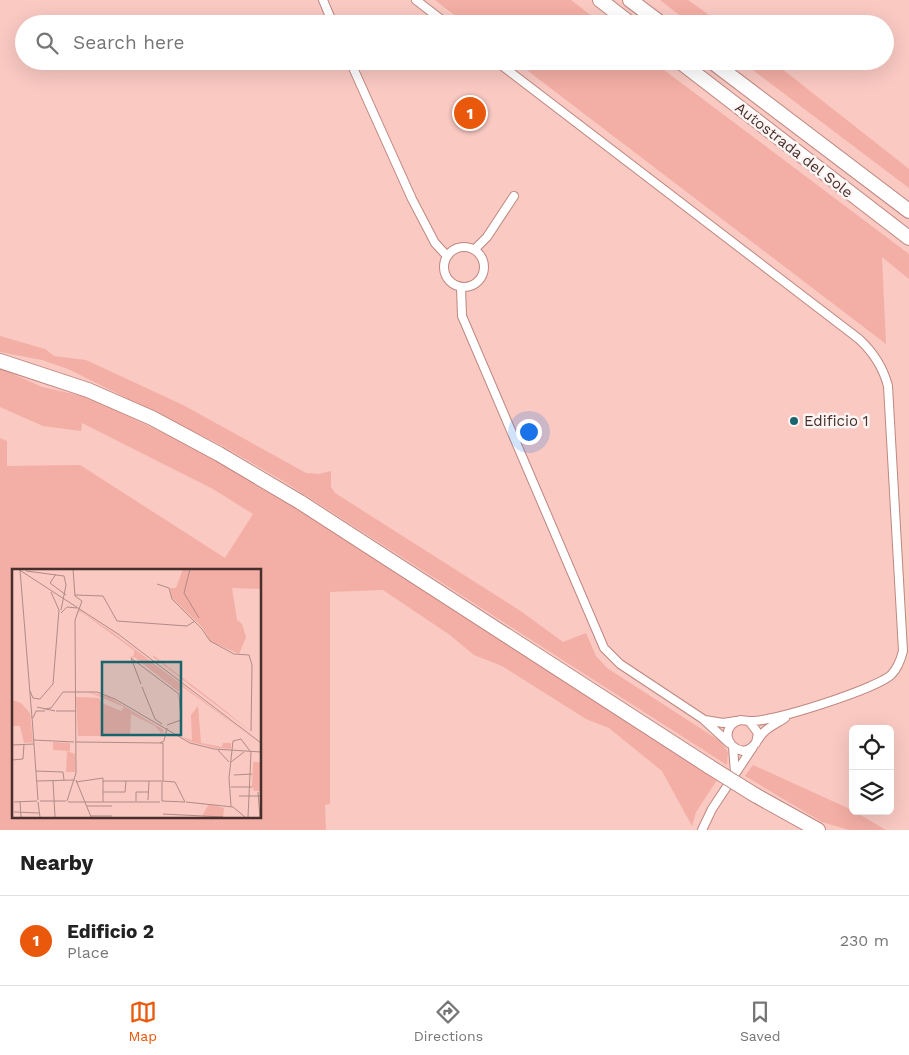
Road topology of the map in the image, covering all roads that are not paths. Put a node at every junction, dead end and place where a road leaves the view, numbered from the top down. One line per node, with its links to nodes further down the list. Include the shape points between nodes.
1 (323, 0): 5 (street)
2 (416, 0): 6 (street)
3 (600, 0): 7 (highway)
4 (630, 0): 8 (highway)
5 (329, 15)
6 (435, 15)
7 (619, 15)
8 (650, 15)
9 (354, 70): 17 (street, via 412,199 435,243)
10 (508, 70): 20 (street, via 860,339 871,350 885,375 903,651 891,674 882,680)
11 (691, 70): 15 (highway, Autostrada del Sole)
12 (723, 70): 14 (highway, Autostrada del Sole)
13 (514, 196): 16 (street, via 487,237)
14 (909, 211)
15 (909, 238)
16 (475, 249): 17 (street, via 463,246); 18 (street, via 484,260 484,274 474,285)
17 (447, 256): 18 (street, via 445,275 454,285)
18 (461, 287): 21 (street, via 462,316 604,648 620,664)
19 (0, 361): 28 (highway, bridge, via 88,390 152,418 219,454 300,502 710,767)
20 (787, 716): 23 (street); 25 (street, via 763,732)
21 (703, 719): 22 (street, via 723,723); 24 (street)
22 (736, 721): 23 (street); 24 (street, via 728,732)
23 (749, 721): 25 (street, via 758,732)
24 (731, 745): 25 (street, via 743,751); 26 (street)
25 (754, 745): 26 (street)
26 (735, 773): 27 (street)
27 (702, 830)
28 (818, 830)

